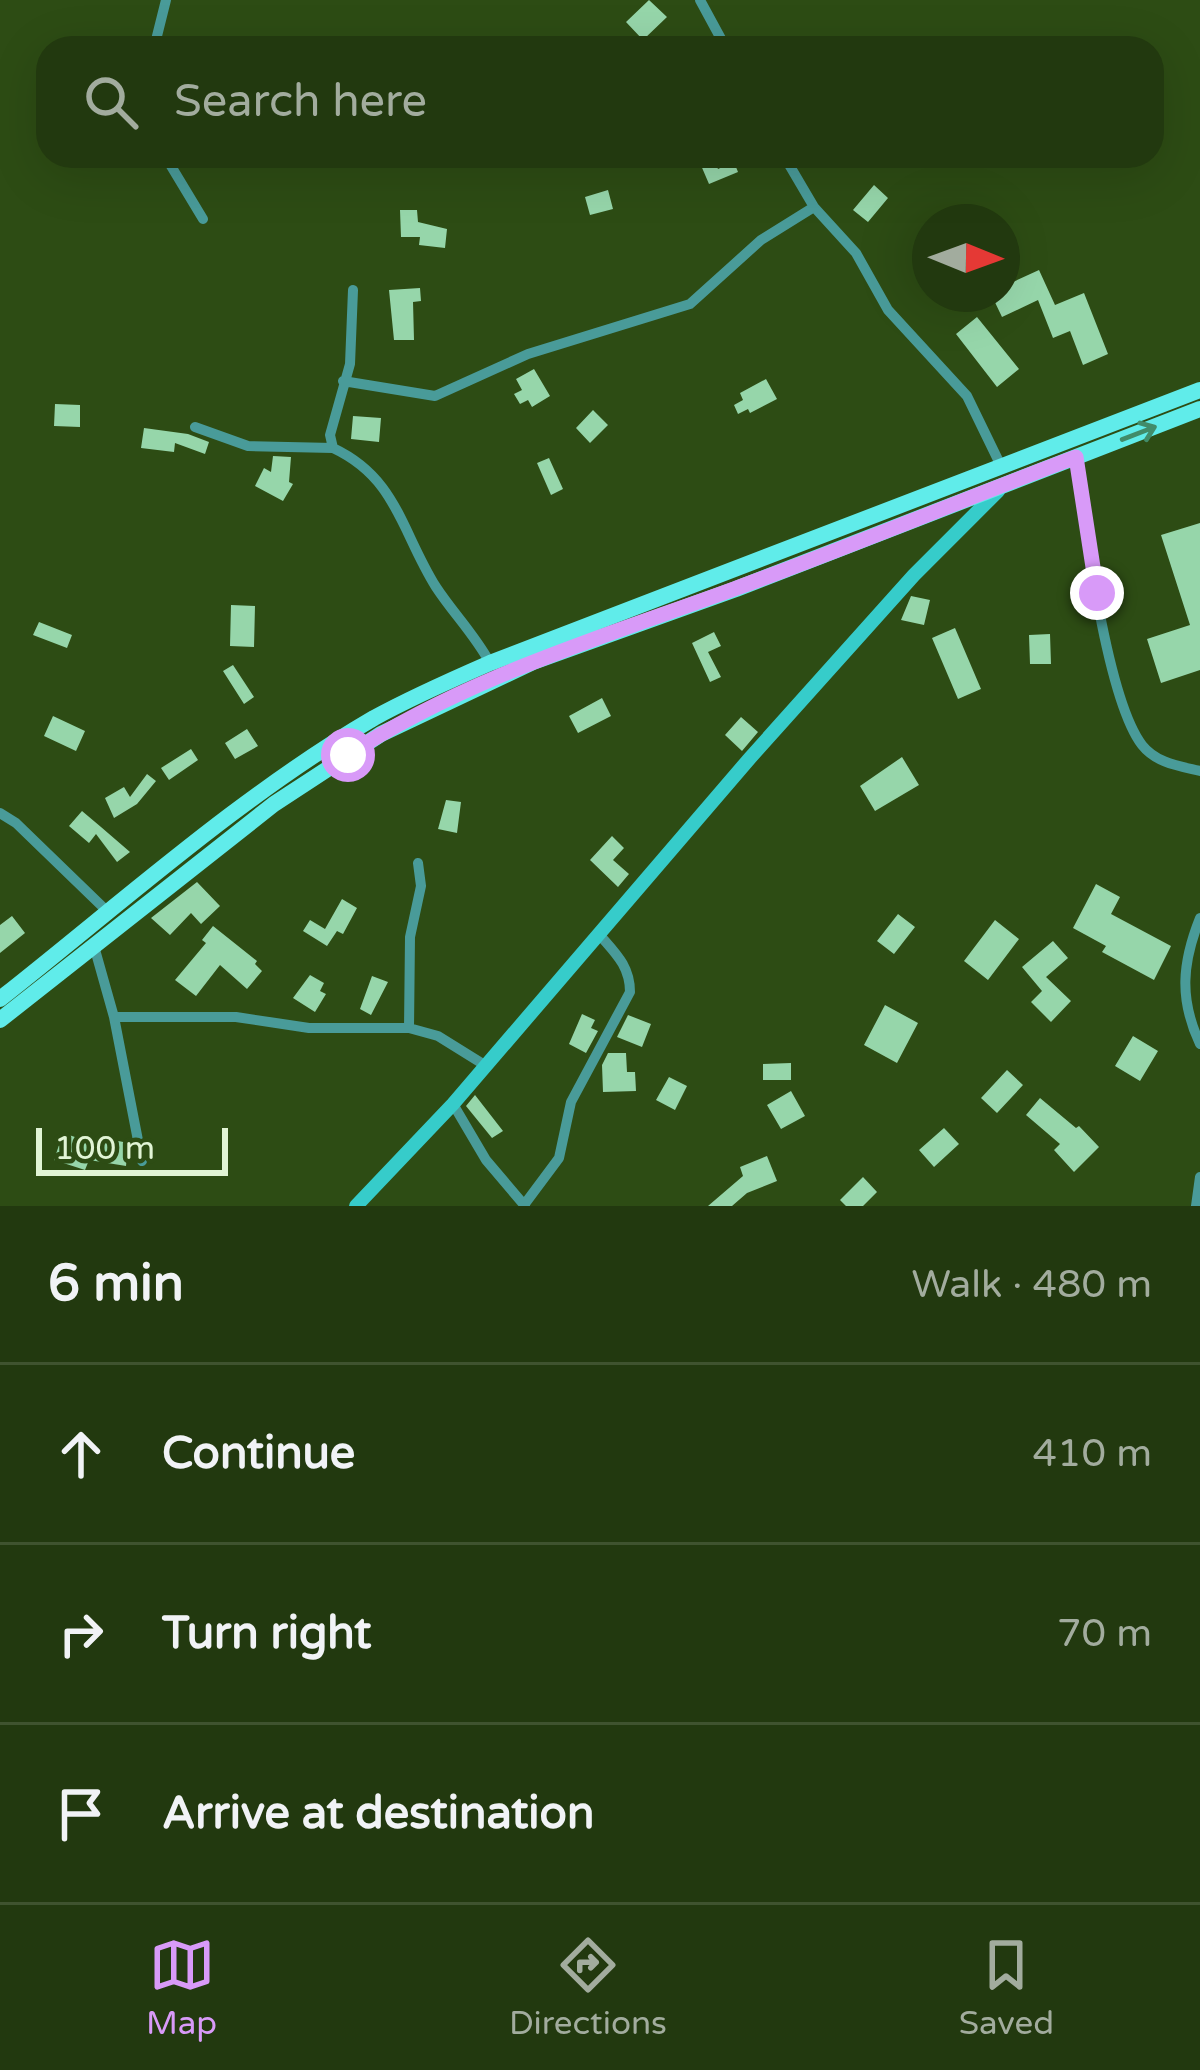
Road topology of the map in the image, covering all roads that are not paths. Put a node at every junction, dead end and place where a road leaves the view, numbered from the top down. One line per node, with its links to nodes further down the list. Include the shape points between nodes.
1 (166, 0): 3 (street)
2 (700, 0): 4 (street)
3 (157, 36)
4 (720, 36)
5 (172, 168): 8 (street)
6 (791, 168): 7 (street)
7 (814, 207): 10 (street, via 761,240 690,304 528,354 435,396); 16 (street, via 856,253 888,310 967,396)
8 (202, 219)
9 (352, 290): 10 (street)
10 (343, 381): 14 (street)
11 (1200, 390): 16 (main road)
12 (1200, 410): 15 (main road, one-way to 12)
13 (195, 427): 14 (street, via 248,446)
14 (333, 448): 18 (street, via 382,482 438,590)
15 (1076, 457): 16 (main road); 19 (street, via 1104,628 1130,724 1157,759)
16 (1004, 476): 17 (main road); 24 (main road)
17 (847, 535): 18 (main road); 25 (main road, via 533,662 381,734 274,805)
18 (490, 663): 22 (main road, via 305,763)
19 (1200, 771)
20 (0, 813): 22 (street)
21 (418, 863): 29 (street)
22 (109, 914): 26 (main road)
23 (1200, 917): 30 (street, via 1182,992)
24 (598, 933): 31 (main road); 35 (street, via 624,964 630,992 571,1102 559,1158)
25 (94, 946): 27 (street); 28 (main road)
26 (0, 999)
27 (114, 1017): 29 (street); 33 (street)
28 (0, 1020)
29 (409, 1028): 31 (street)
30 (1200, 1044)
31 (483, 1064): 32 (main road)
32 (453, 1104): 35 (street); 36 (main road)
33 (142, 1160)
34 (1200, 1178): 37 (street)
35 (524, 1205)
36 (356, 1206)
37 (1196, 1206)

